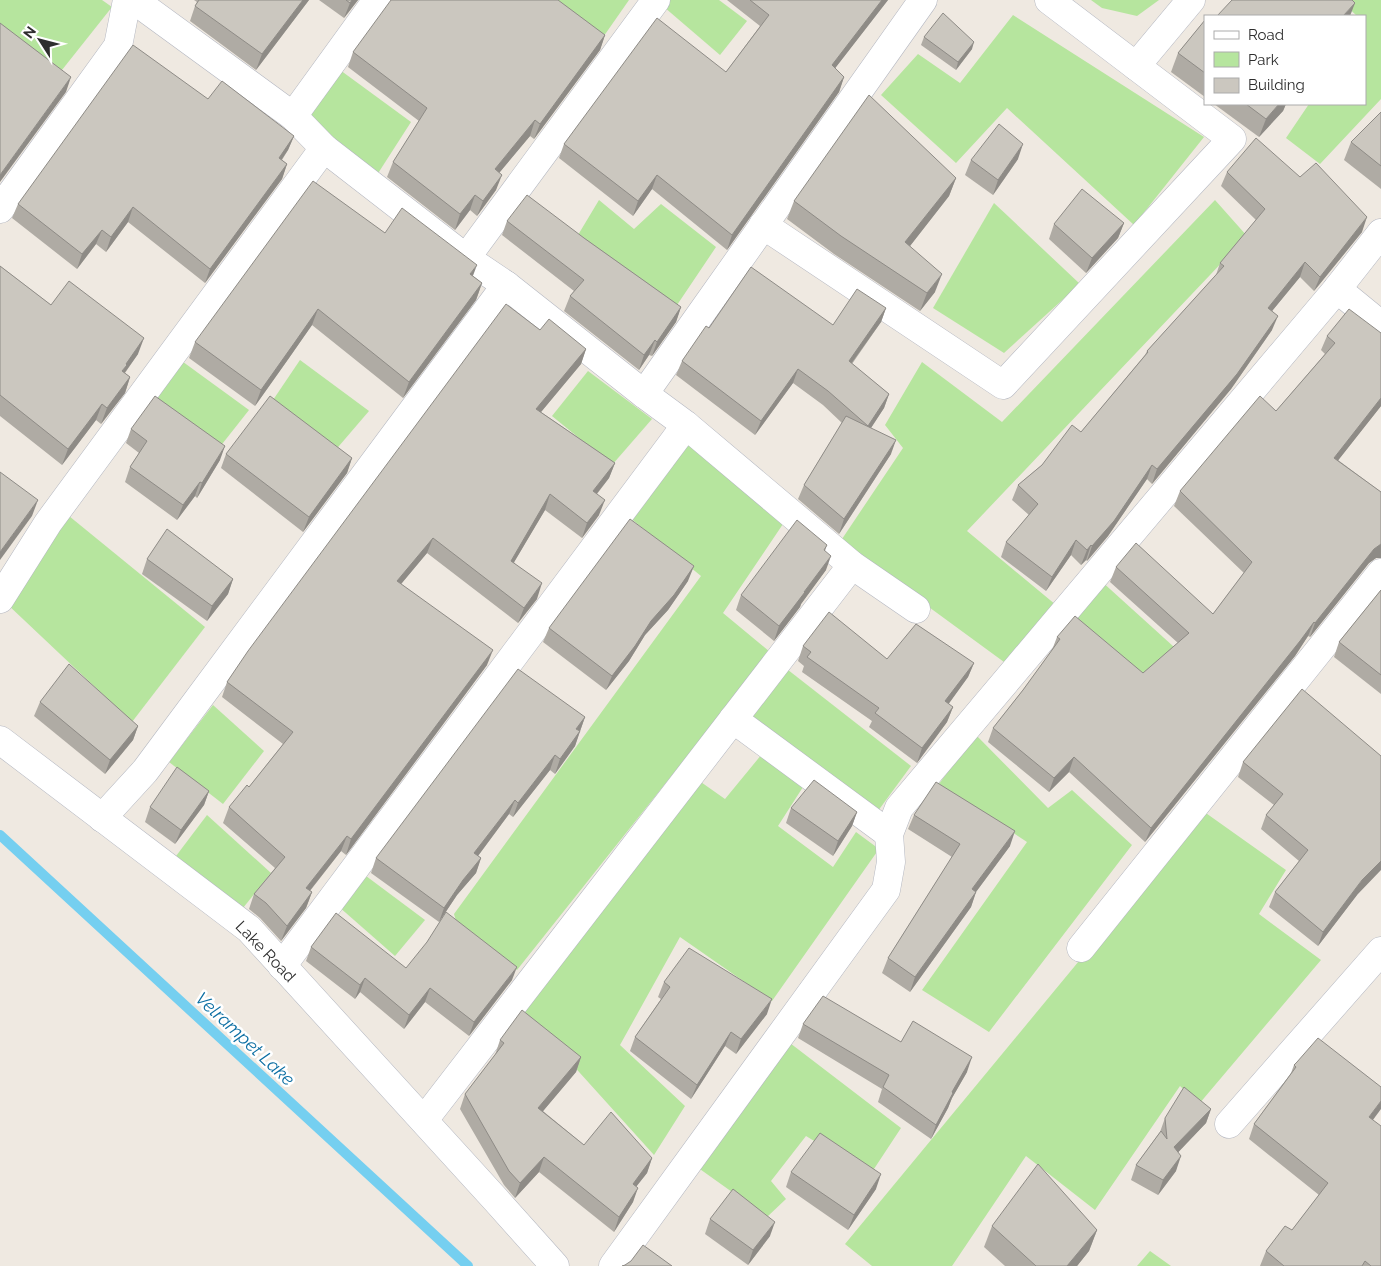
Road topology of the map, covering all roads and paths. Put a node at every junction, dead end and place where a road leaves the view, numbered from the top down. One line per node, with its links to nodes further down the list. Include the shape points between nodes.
1 (127, 0): 11 (street, via 118,46)
2 (134, 0): 9 (street)
3 (377, 0): 9 (street)
4 (656, 0): 14 (street)
5 (923, 0): 12 (street)
6 (1049, 0): 8 (street)
7 (1191, 0): 8 (street)
8 (1136, 66): 12 (street, via 1232,139 1003,385)
9 (293, 116): 10 (street)
10 (324, 148): 14 (street); 22 (street, via 48,524)
11 (0, 209)
12 (764, 225): 18 (street)
13 (1381, 233): 16 (street)
14 (466, 258): 15 (street)
15 (506, 285): 18 (street); 26 (street, via 145,771)
16 (1337, 289): 17 (street); 27 (street, via 899,808)
17 (1381, 325)
18 (644, 394): 19 (street)
19 (686, 425): 20 (street); 30 (street)
20 (852, 566): 23 (street); 24 (street)
21 (1381, 572): 28 (street)
22 (0, 600)
23 (916, 609)
24 (733, 719): 27 (street); 31 (street)
25 (0, 740): 26 (street, Lake Road)
26 (102, 818): 30 (street, Lake Road, via 249,929)
27 (889, 834): 34 (street, via 891,862 886,890)
28 (1081, 948)
29 (1381, 951): 32 (street)
30 (282, 966): 31 (street, Lake Road)
31 (424, 1120): 33 (street, Lake Road)
32 (1229, 1124)
33 (554, 1266)
34 (613, 1266)

